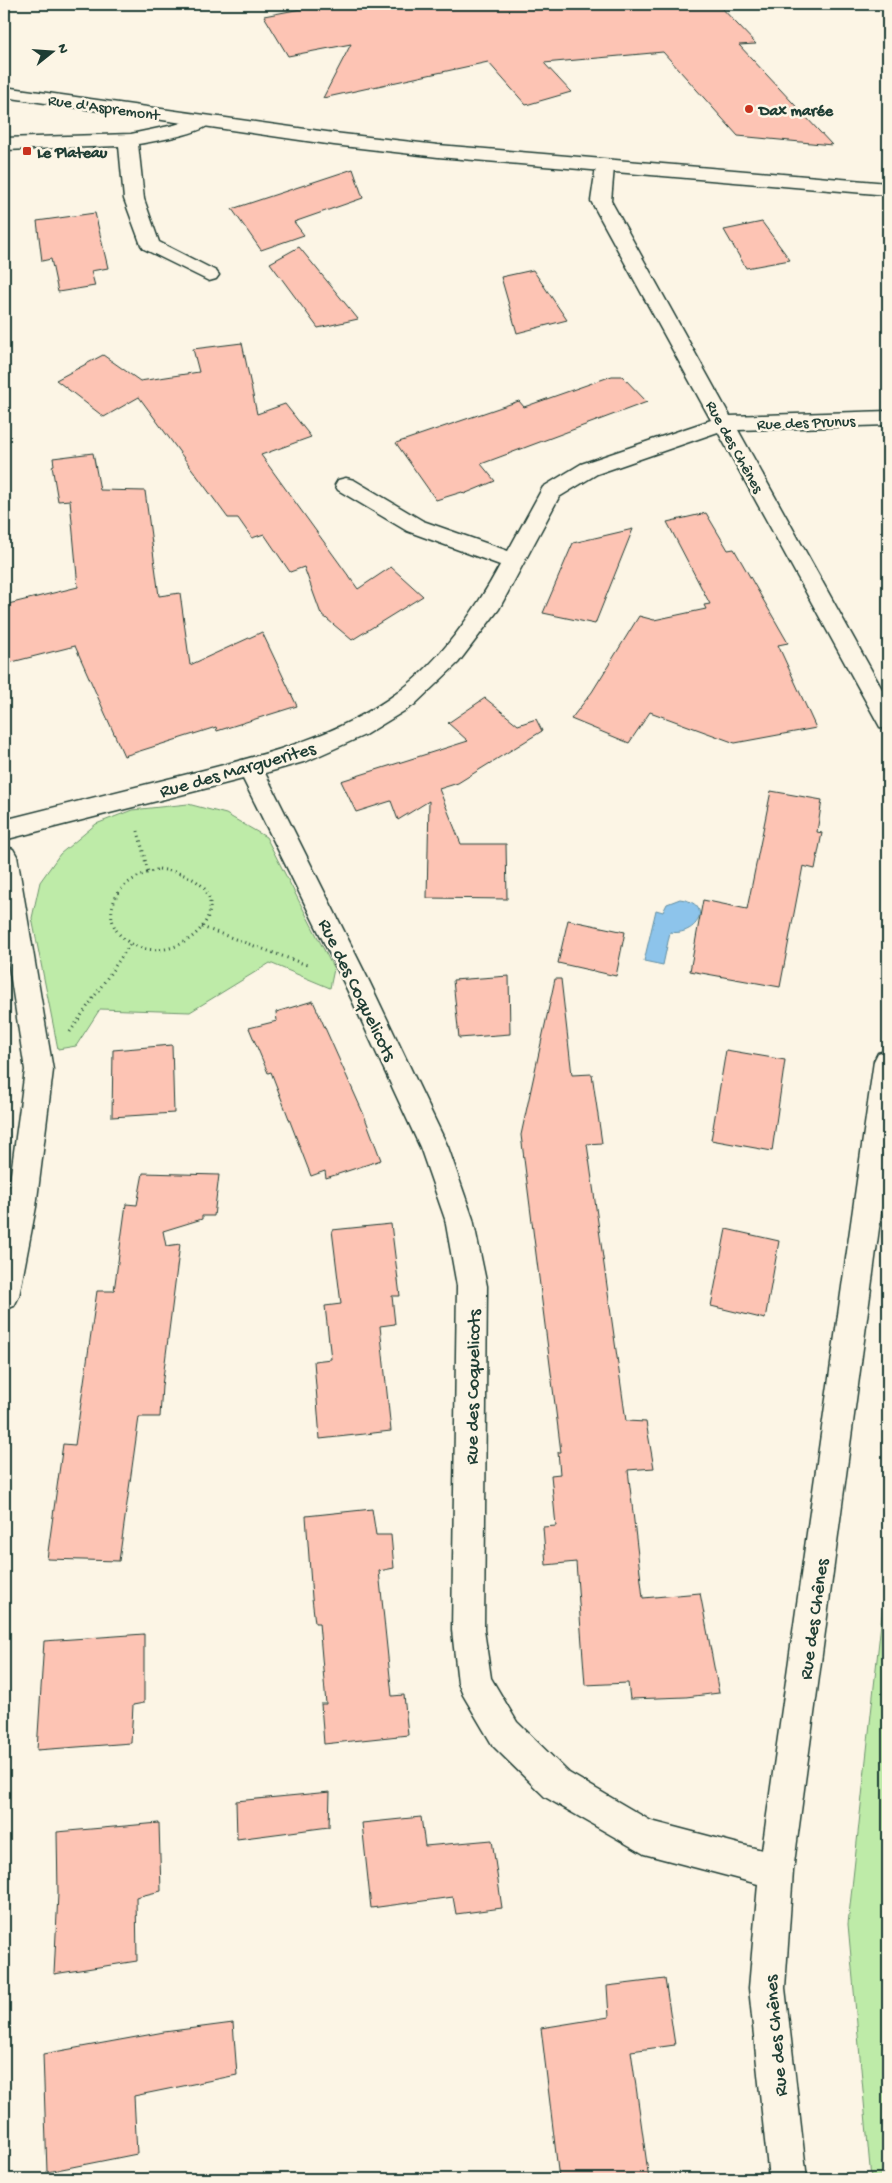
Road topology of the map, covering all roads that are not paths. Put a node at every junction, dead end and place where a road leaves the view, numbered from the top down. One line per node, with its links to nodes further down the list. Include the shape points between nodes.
1 (4, 92): 2 (street, Rue d'Aspremont)
2 (204, 121): 3 (street, via 182,131); 5 (street, Rue d'Aspremont, via 419,149)
3 (128, 139): 4 (street); 7 (street, via 134,199 151,245)
4 (4, 144)
5 (605, 167): 6 (street, Rue d'Aspremont); 9 (street, Rue des Chênes, via 601,201)
6 (888, 189)
7 (209, 275)
8 (888, 418): 9 (street, Rue des Prunus)
9 (723, 423): 11 (street, Rue des Marguerites, via 589,469 551,492); 12 (street, Rue des Chênes)
10 (346, 485): 11 (street, via 415,526)
11 (514, 561): 13 (street, Rue des Marguerites, via 491,603 450,657 406,699 356,729 298,754)
12 (888, 721)
13 (250, 768): 14 (street, Rue des Marguerites); 18 (street, Rue des Coquelicots, via 434,1147 459,1219 472,1286 468,1630 475,1683 505,1734 557,1785 644,1836)
14 (4, 830)
15 (4, 856): 17 (street, via 39,1070 22,1206)
16 (888, 1061): 18 (street, Rue des Chênes)
17 (4, 1296)
18 (776, 1871): 19 (street, Rue des Chênes, via 767,1988)
19 (788, 2179)

